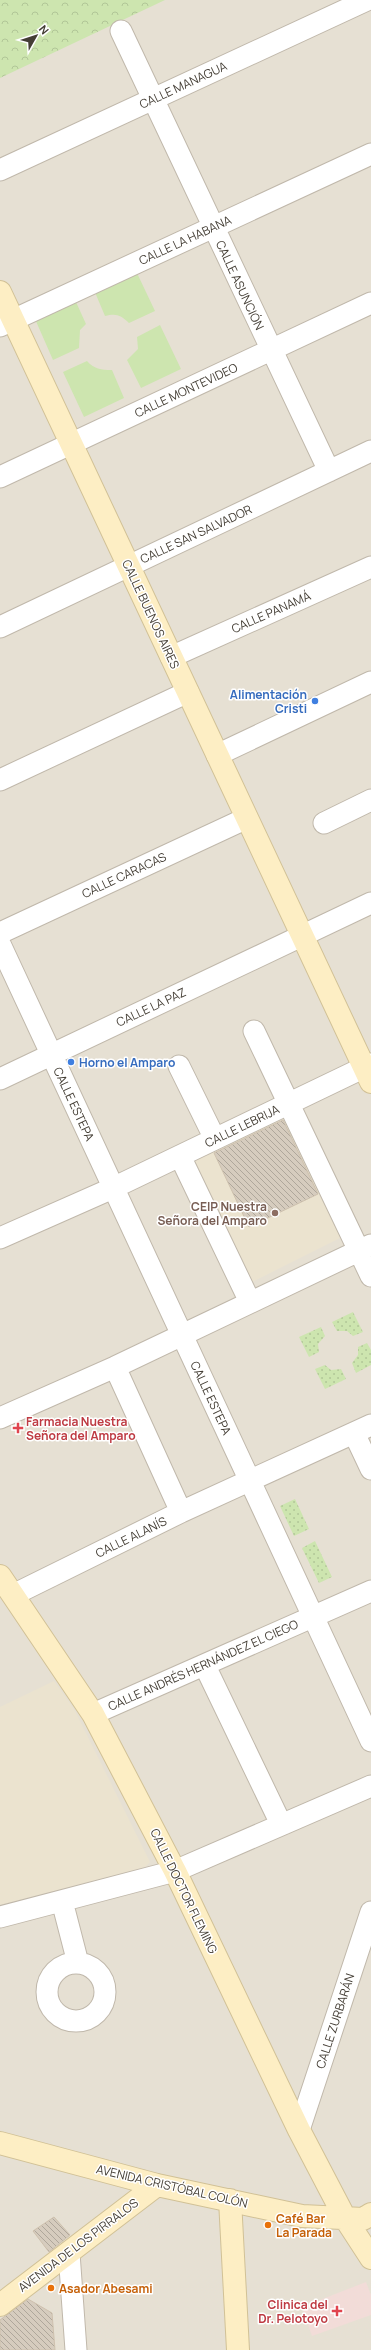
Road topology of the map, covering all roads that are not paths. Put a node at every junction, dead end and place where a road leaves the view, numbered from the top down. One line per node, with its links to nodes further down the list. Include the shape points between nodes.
1 (366, 0): 3 (street, CALLE MANAGUA)
2 (121, 31): 3 (street, CALLE ASUNCIÓN)
3 (153, 99): 5 (street, CALLE MANAGUA); 6 (street, CALLE ASUNCIÓN)
4 (371, 154): 6 (street, CALLE LA HABANA)
5 (0, 170)
6 (213, 227): 9 (street, CALLE LA HABANA); 10 (street, CALLE ASUNCIÓN)
7 (0, 292): 9 (street, CALLE BUENOS AIRES)
8 (371, 303): 10 (street, CALLE MONTEVIDEO)
9 (6, 323): 11 (street, CALLE BUENOS AIRES)
10 (271, 350): 11 (street, CALLE MONTEVIDEO); 13 (street, CALLE ASUNCIÓN)
11 (71, 444): 14 (street, CALLE MONTEVIDEO); 15 (street, CALLE BUENOS AIRES)
12 (371, 451): 13 (street, CALLE SAN SALVADOR)
13 (328, 471): 15 (street, CALLE SAN SALVADOR)
14 (0, 477)
15 (128, 566): 17 (street, CALLE SAN SALVADOR); 18 (street, CALLE BUENOS AIRES)
16 (371, 567): 18 (street, CALLE PANAMÁ)
17 (0, 627)
18 (171, 657): 20 (street, CALLE BUENOS AIRES)
19 (371, 682): 21 (street)
20 (188, 692): 21 (street, CALLE BUENOS AIRES); 22 (street)
21 (217, 755): 24 (street, CALLE BUENOS AIRES)
22 (0, 780)
23 (371, 800): 25 (street)
24 (247, 818): 27 (street, CALLE CARACAS); 28 (street, CALLE BUENOS AIRES)
25 (324, 823)
26 (371, 903): 28 (street, CALLE LA PAZ)
27 (0, 933)
28 (302, 935): 31 (street, CALLE LA PAZ); 33 (street, CALLE BUENOS AIRES)
29 (0, 944): 31 (street, CALLE ESTEPA)
30 (254, 1031): 35 (street)
31 (51, 1054): 34 (street, CALLE LA PAZ); 38 (street, CALLE ESTEPA)
32 (179, 1066): 36 (street)
33 (369, 1071): 35 (street, CALLE LEBRIJA)
34 (0, 1078)
35 (290, 1103): 36 (street, CALLE LEBRIJA); 40 (street)
36 (215, 1139): 37 (street, CALLE LEBRIJA)
37 (180, 1156): 38 (street, CALLE LEBRIJA); 42 (street)
38 (113, 1188): 39 (street, CALLE LEBRIJA); 43 (street, CALLE ESTEPA)
39 (0, 1238)
40 (365, 1248): 41 (street); 42 (street)
41 (371, 1276)
42 (250, 1302): 43 (street)
43 (182, 1335): 44 (street); 48 (street, CALLE ESTEPA)
44 (115, 1367): 45 (street); 49 (street)
45 (0, 1418)
46 (362, 1429): 47 (street); 48 (street, CALLE ALANÍS)
47 (371, 1469)
48 (250, 1482): 49 (street, CALLE ALANÍS); 53 (street, CALLE ESTEPA)
49 (181, 1512): 52 (street, CALLE ALANÍS)
50 (0, 1576): 52 (street, CALLE DOCTOR FLEMING)
51 (371, 1591): 53 (street, CALLE ANDRÉS HERNÁNDEZ EL CIEGO)
52 (13, 1595): 55 (street, CALLE DOCTOR FLEMING)
53 (313, 1616): 54 (street, CALLE ANDRÉS HERNÁNDEZ EL CIEGO); 56 (street, CALLE ESTEPA)
54 (205, 1666): 55 (street, CALLE ANDRÉS HERNÁNDEZ EL CIEGO); 58 (street)
55 (93, 1714): 59 (street, CALLE DOCTOR FLEMING)
56 (371, 1741)
57 (371, 1786): 58 (street)
58 (281, 1824): 59 (street)
59 (175, 1871): 60 (street); 64 (street, CALLE DOCTOR FLEMING)
60 (62, 1901): 62 (street); 63 (street)
61 (371, 1912): 64 (street, CALLE ZURBARÁN)
62 (0, 1917)
63 (78, 1963)
64 (299, 2130): 69 (street, CALLE DOCTOR FLEMING)
65 (0, 2143): 66 (street, AVENIDA CRISTÓBAL COLÓN)
66 (157, 2186): 67 (street, AVENIDA CRISTÓBAL COLÓN); 70 (street, AVENIDA DE LOS PIRRALOS)
67 (230, 2200): 69 (street, AVENIDA CRISTÓBAL COLÓN, via 302,2216); 74 (street)
68 (371, 2214): 69 (street, AVENIDA CRISTÓBAL COLÓN, via 363,2219)
69 (345, 2218): 71 (street, CALLE DOCTOR FLEMING)
70 (69, 2253): 72 (street, AVENIDA DE LOS PIRRALOS); 73 (street)
71 (371, 2258)
72 (0, 2305)
73 (76, 2350)
74 (238, 2350)

